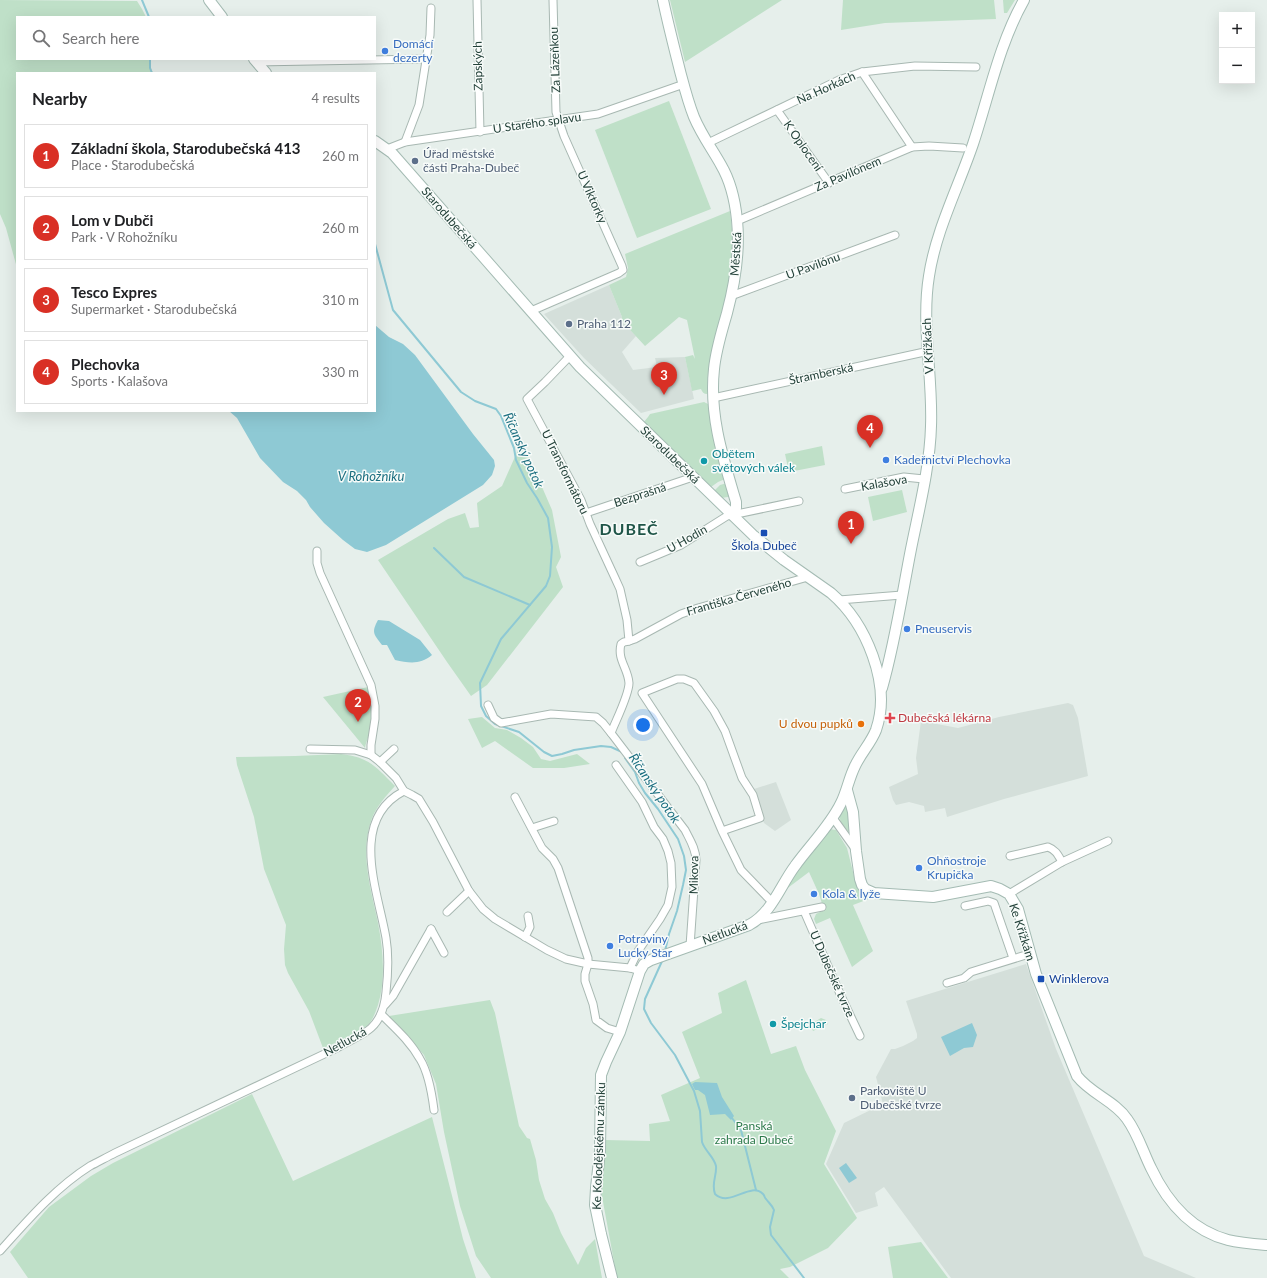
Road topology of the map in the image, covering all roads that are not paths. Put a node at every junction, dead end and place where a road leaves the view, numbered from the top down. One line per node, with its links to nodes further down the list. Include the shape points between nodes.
1 (210, 0): 7 (street)
2 (477, 0): 18 (street, Zapských)
3 (553, 0): 17 (street, Za Lázeňkou)
4 (663, 0): 15 (street, Městská)
5 (1024, 0): 30 (street, V Křížkách, via 1006,40 935,250 929,276 927,303)
6 (431, 8): 8 (street)
7 (221, 16)
8 (426, 58): 9 (street); 20 (street, via 419,105)
9 (376, 59)
10 (312, 60): 11 (street)
11 (255, 61): 13 (street)
12 (976, 67): 14 (street, Na Horkách, via 914,66)
13 (265, 72)
14 (862, 72): 16 (street, Na Horkách, via 839,80); 22 (street)
15 (684, 84): 17 (street, U Starého splavu, via 598,114); 21 (street, Městská, via 694,115)
16 (777, 110): 21 (street, Na Horkách); 25 (street, K Oplocení)
17 (558, 119): 18 (street, U Starého splavu); 29 (street, U Viktorky, via 623,270)
18 (480, 132): 20 (street, U Starého splavu)
19 (376, 142): 24 (street, Starodubečská)
20 (405, 142): 24 (street, U Starého splavu)
21 (708, 143): 26 (street, Městská, via 729,181)
22 (912, 146): 23 (street, Za Pavilónem); 25 (street, Za Pavilónem)
23 (963, 148)
24 (387, 149): 29 (street, Starodubečská)
25 (829, 183): 26 (street, Za Pavilónem)
26 (737, 221): 28 (street, Městská, via 737,260)
27 (895, 235): 28 (street, U Pavilónu)
28 (731, 296): 32 (street, Městská, via 714,367)
29 (531, 312): 31 (street, Starodubečská)
30 (928, 351): 32 (street, Štramberská); 34 (street, V Křížkách, via 931,427)
31 (570, 356): 33 (street, Starodubečská); 37 (street, U Transformátoru, via 527,399 580,496)
32 (712, 398): 38 (street, Městská, via 720,449 736,502)
33 (693, 477): 37 (street, Bezprašná); 38 (street, Starodubečská)
34 (924, 479): 35 (street, Kalašova, via 904,477); 42 (street, V Křížkách)
35 (844, 490)
36 (799, 501): 38 (street)
37 (586, 513): 44 (street, U Transformátoru, via 620,589)
38 (733, 515): 40 (street, U Hodin, via 727,516 681,545); 41 (street, Starodubečská, via 775,554)
39 (317, 551): 50 (street, via 320,573 371,685 375,706)
40 (640, 562)
41 (808, 576): 43 (street, Starodubečská); 44 (street, Františka Červeného, via 681,614)
42 (902, 595): 43 (street); 45 (street, V Křížkách)
43 (839, 600): 45 (street, Starodubečská, via 864,634 874,661)
44 (629, 641): 47 (street, via 621,644 619,649 629,684)
45 (881, 692): 53 (street, Starodubečská, via 876,731 854,767)
46 (488, 705): 47 (street, Mikova, via 494,718 501,723 551,714 596,717)
47 (611, 733): 74 (street, Mikova, via 685,830 692,844 696,860)
48 (310, 749): 50 (street, via 355,750)
49 (394, 749): 51 (street)
50 (371, 755): 51 (street)
51 (380, 762): 54 (street, via 396,778)
52 (616, 765): 79 (street, Mikova, via 642,802 663,839 671,863 672,887 668,905 638,951)
53 (847, 790): 56 (street, Netlucká); 61 (street, via 853,812)
54 (404, 791): 64 (street, via 419,799); 81 (street, Netlucká, via 384,806 372,834 370,857 386,938 388,973)
55 (515, 797): 58 (street)
56 (833, 818): 61 (street); 66 (street, Netlucká, via 789,873)
57 (554, 821): 58 (street)
58 (532, 828): 78 (street, via 542,848 556,862)
59 (722, 831): 59 (street, via 702,784 642,693 677,679 684,679 694,683 714,711 725,731 742,778 753,795 760,818); 66 (street, via 741,870)
60 (1108, 841): 63 (street)
61 (856, 851): 65 (street, Ke Křížkám, via 862,885 874,893 932,897 991,886)
62 (1010, 856): 63 (street, via 1048,847 1058,853)
63 (1062, 862): 65 (street)
64 (469, 891): 70 (street); 73 (street, via 495,919)
65 (1009, 894): 76 (street, Ke Křížkám, via 1018,909)
66 (772, 902): 72 (street, Netlucká)
67 (965, 906): 77 (street, via 988,901 994,903)
68 (822, 907): 69 (street)
69 (804, 911): 72 (street); 84 (street, U Dubečské tvrze)
70 (447, 912)
71 (528, 916): 73 (street, via 530,927)
72 (757, 920): 74 (street, Netlucká)
73 (525, 937): 78 (street, via 558,956)
74 (690, 946): 79 (street, Netlucká, via 651,960)
75 (444, 953): 81 (street, via 431,929 393,996)
76 (1029, 954): 77 (street); 86 (street, Ke Křížkám, via 1077,1076 1127,1118 1161,1188 1176,1209 1199,1228 1218,1237)
77 (1013, 958): 80 (street)
78 (588, 964): 79 (street); 83 (street, via 584,981 596,1020 607,1028)
79 (635, 969): 83 (street, Ke Kolodějskému zámku)
80 (947, 983)
81 (384, 1005): 82 (street, Netlucká)
82 (381, 1014): 85 (street, via 406,1039 421,1059); 87 (street, Netlucká, via 372,1027 337,1048 89,1167 31,1216)
83 (620, 1032): 88 (street, Ke Kolodějskému zámku, via 601,1075 600,1158 595,1196)
84 (860, 1036)
85 (434, 1110)
86 (1267, 1245)
87 (0, 1251)
88 (612, 1278)

